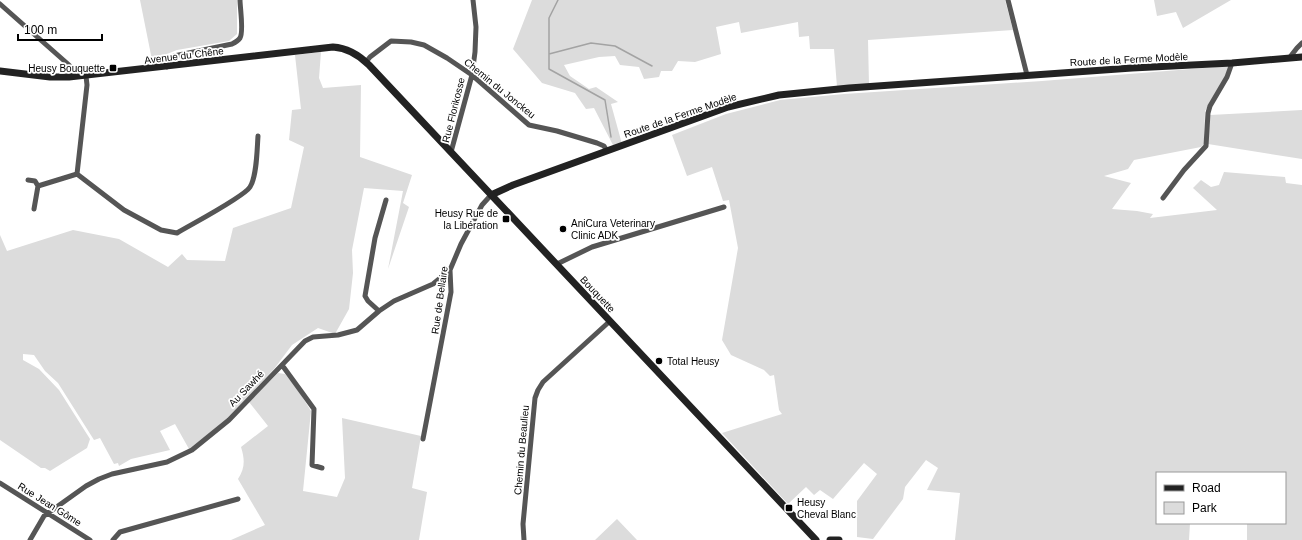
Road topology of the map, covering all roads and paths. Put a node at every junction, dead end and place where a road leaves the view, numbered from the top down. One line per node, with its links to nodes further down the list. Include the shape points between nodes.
1 (240, 0): 10 (street, via 241,32 236,42 174,56 168,60)
2 (473, 0): 12 (street, Rue Florikosse, via 476,33)
3 (1008, 0): 13 (street)
4 (0, 4): 14 (street)
5 (1302, 44): 7 (street)
6 (1302, 57): 7 (main road, Route de la Ferme Modèle)
7 (1290, 58): 9 (main road, Route de la Ferme Modèle)
8 (366, 62): 10 (main road, Avenue du Chêne, via 348,49 333,47); 12 (street, Chemin du Jonckeu, via 391,41 412,42 424,45 448,58); 18 (main road, Bouquette)
9 (1232, 63): 13 (main road, Route de la Ferme Modèle); 23 (street, via 1210,106 1206,146)
10 (167, 67): 15 (main road, Avenue du Chêne)
11 (0, 71): 14 (main road, Avenue du Chêne, via 50,77)
12 (472, 75): 17 (street, Chemin du Jonckeu, via 529,125 597,143 604,146); 18 (street, Rue Florikosse)
13 (1027, 75): 17 (main road, Route de la Ferme Modèle, via 779,95 728,107)
14 (78, 76): 15 (main road, Avenue du Chêne)
15 (86, 76): 19 (street, via 86,104)
16 (258, 136): 19 (street, via 255,171 250,188 236,199 177,233 161,230 124,210)
17 (607, 151): 22 (main road, Route de la Ferme Modèle)
18 (451, 152): 22 (main road, Bouquette)
19 (77, 174): 21 (street)
20 (28, 180): 21 (street, via 35,181)
21 (38, 186): 26 (street)
22 (491, 195): 27 (main road, Bouquette); 28 (street, Rue de Bellaire, via 482,205)
23 (1163, 198)
24 (386, 200): 29 (street, via 375,238 365,296)
25 (724, 207): 27 (street, via 592,247)
26 (34, 209)
27 (557, 264): 30 (main road, Bouquette)
28 (450, 270): 29 (street, Au Sawhé, via 433,284 394,300); 32 (street, Rue de Bellaire, via 452,292)
29 (379, 311): 31 (street, Au Sawhé, via 356,330 338,335 313,337 305,341)
30 (610, 321): 40 (street, Chemin du Beaulieu, via 538,390 535,398 523,524); 41 (main road, Bouquette)
31 (282, 365): 33 (street, via 314,409 312,464); 36 (street, Au Sawhé, via 229,420 192,450 167,462 99,479)
32 (423, 440)
33 (322, 468)
34 (0, 483): 36 (street, Rue Jean Gôme)
35 (238, 499): 39 (street, via 120,532)
36 (48, 512): 37 (street); 38 (street, Rue Jean Gôme)
37 (30, 540)
38 (90, 540)
39 (113, 540)
40 (524, 540)
41 (816, 540)
42 (830, 540): 43 (main road)
43 (839, 540)

